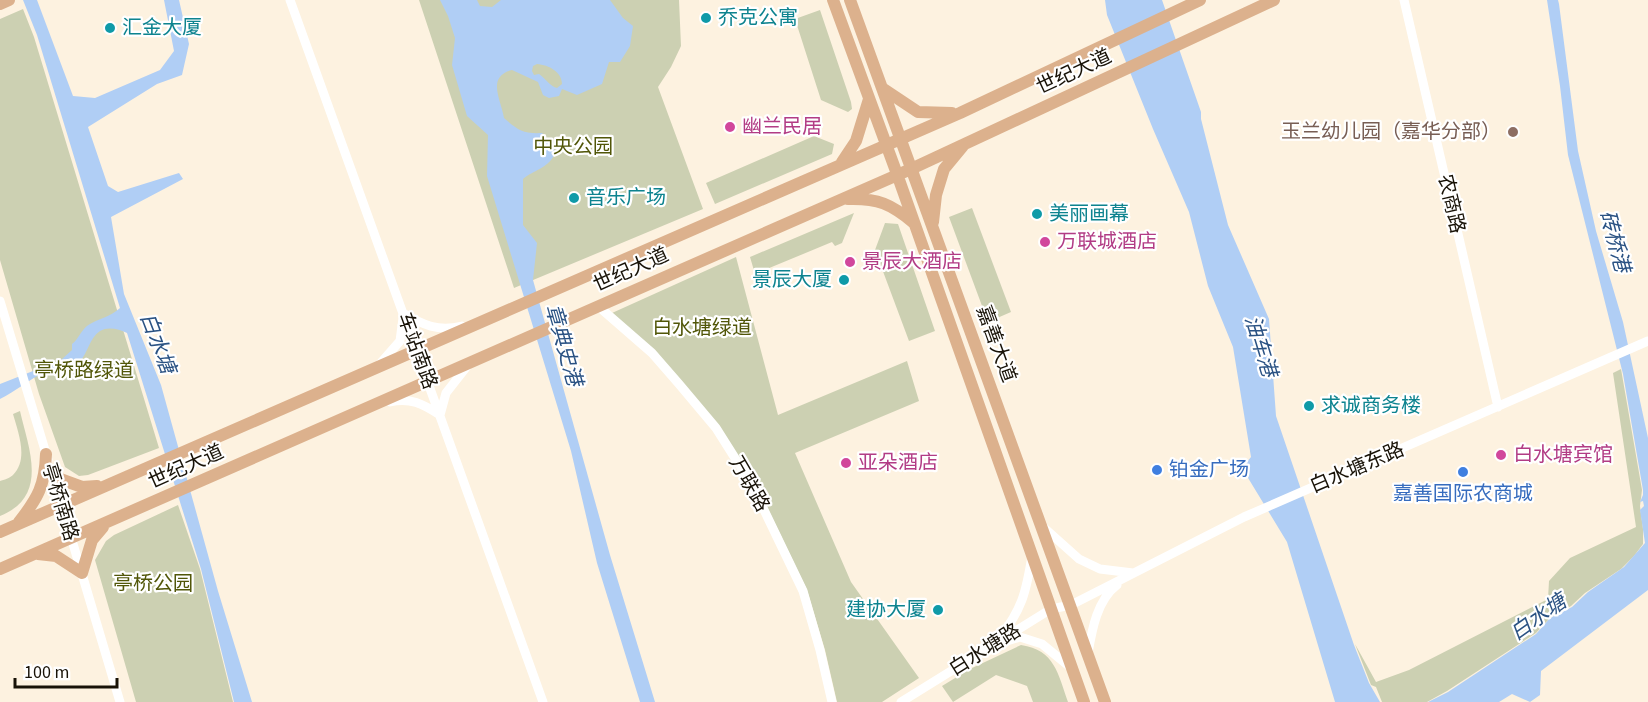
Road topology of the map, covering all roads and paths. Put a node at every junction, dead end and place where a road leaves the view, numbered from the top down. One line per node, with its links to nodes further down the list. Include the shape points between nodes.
1 (8, 0): 8 (main road)
2 (290, 0): 23 (street, 车站南路)
3 (833, 0): 10 (main road, 嘉善大道)
4 (850, 0): 9 (main road, 嘉善大道)
5 (1200, 0): 11 (main road, 世纪大道)
6 (1274, 0): 14 (main road, 世纪大道)
7 (1404, 0): 30 (street, 农商路)
8 (0, 4)
9 (882, 88): 11 (main road, via 918,112); 12 (main road, 嘉善大道)
10 (869, 98): 13 (main road, 嘉善大道); 15 (main road, via 856,141)
11 (960, 113): 12 (main road, 世纪大道)
12 (901, 138): 13 (main road, 世纪大道); 16 (main road, 嘉善大道)
13 (886, 144): 15 (main road, 世纪大道); 17 (main road, 嘉善大道)
14 (964, 144): 16 (main road, 世纪大道); 20 (main road, via 944,169)
15 (841, 163): 24 (main road, 世纪大道)
16 (911, 169): 17 (main road, 世纪大道); 20 (main road, 嘉善大道)
17 (897, 174): 18 (main road, 世纪大道); 19 (main road, 嘉善大道)
18 (841, 199): 19 (main road, via 881,201); 22 (main road, 世纪大道)
19 (915, 224): 43 (main road, 嘉善大道)
20 (932, 226): 39 (main road, 嘉善大道)
21 (0, 301): 33 (street, 亭桥南路)
22 (598, 306): 27 (main road, 世纪大道); 54 (street, 万联路, via 652,353 679,384 716,428 753,485 802,591)
23 (403, 313): 24 (street, via 439,329); 26 (street, 车站南路); 28 (street, via 400,341)
24 (483, 321): 26 (main road, 世纪大道)
25 (1644, 343): 30 (street, 白水塘东路)
26 (416, 350): 28 (main road, 世纪大道); 29 (street, 车站南路)
27 (472, 361): 29 (main road, 世纪大道); 32 (street, via 446,393)
28 (378, 367): 35 (main road, 世纪大道)
29 (428, 381): 31 (main road, 世纪大道); 32 (street, 车站南路)
30 (1498, 407): 46 (street, 白水塘东路, via 1244,517)
31 (363, 410): 32 (street, via 406,399); 37 (main road, 世纪大道)
32 (440, 415): 53 (street, 车站南路)
33 (46, 454): 34 (street, 亭桥南路); 38 (main road, via 41,491)
34 (52, 476): 35 (main road, via 82,487); 36 (street, 亭桥南路)
35 (110, 484): 36 (main road, 世纪大道)
36 (61, 506): 38 (main road, 世纪大道); 41 (street, 亭桥南路)
37 (105, 524): 41 (main road, 世纪大道); 45 (main road, via 92,540)
38 (16, 525): 40 (main road, 世纪大道)
39 (1041, 525): 46 (street, via 1079,559 1100,569); 47 (main road, 嘉善大道)
40 (0, 532)
41 (71, 539): 42 (main road, 世纪大道); 45 (street, 亭桥南路)
42 (36, 554): 44 (main road, 世纪大道); 45 (main road, via 56,556)
43 (1032, 554): 48 (main road, 嘉善大道); 49 (street, via 1018,612)
44 (0, 569)
45 (82, 573): 52 (street, 亭桥南路)
46 (1133, 573): 47 (street, 白水塘东路); 50 (street, via 1112,589 1102,604)
47 (1071, 604): 48 (street, 白水塘路); 50 (main road, 嘉善大道)
48 (1051, 609): 49 (street, 白水塘路); 51 (main road, 嘉善大道)
49 (996, 644): 51 (street, via 1020,637 1042,644); 55 (street, 白水塘路)
50 (1088, 654): 57 (main road, 嘉善大道)
51 (1073, 669): 56 (main road, 嘉善大道)
52 (120, 702)
53 (543, 702)
54 (832, 702)
55 (902, 702)
56 (1084, 702)
57 (1105, 702)

